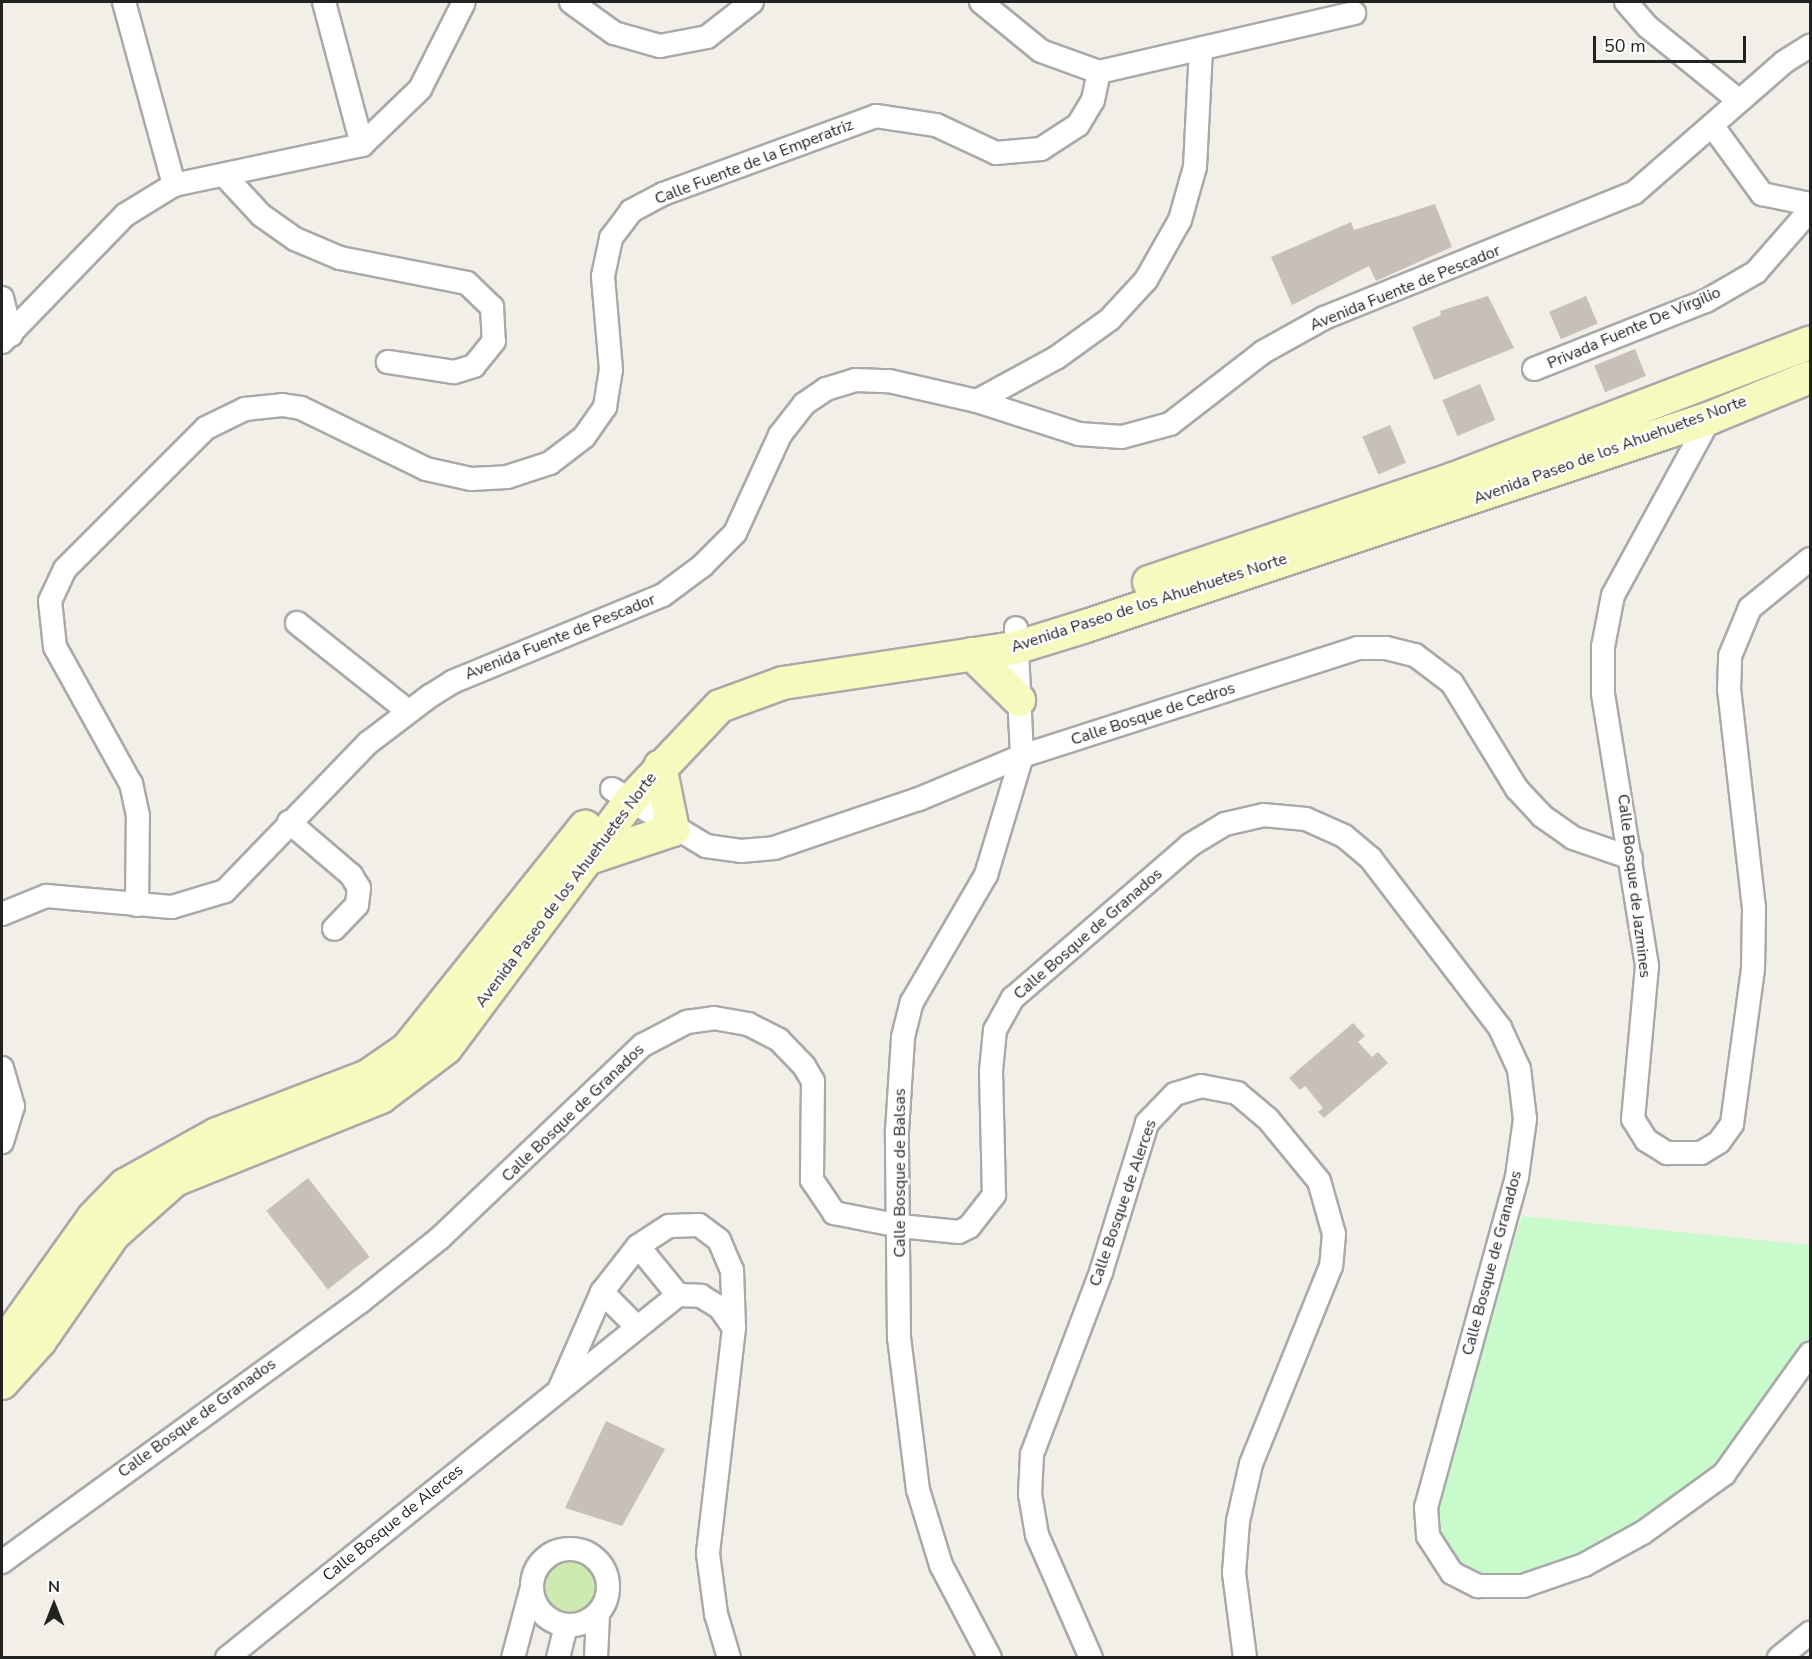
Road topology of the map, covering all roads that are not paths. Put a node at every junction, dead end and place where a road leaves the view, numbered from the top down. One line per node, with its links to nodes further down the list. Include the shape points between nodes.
1 (124, 2): 16 (street)
2 (324, 2): 14 (street)
3 (464, 2): 14 (street, via 420,89)
4 (572, 2): 5 (street, via 614,33 660,46 707,37)
5 (752, 2)
6 (981, 2): 11 (street, via 1041,51)
7 (1626, 2): 12 (street, via 1648,27)
8 (1354, 14): 10 (street)
9 (1810, 46): 12 (street, Avenida Fuente de Pescador)
10 (1201, 48): 11 (street); 25 (street, via 1195,166 1180,220 1146,280 1101,326)
11 (1099, 72): 40 (street, Calle Fuente de la Emperatriz, via 1093,100 1078,125 1041,149 996,153 936,124 876,116 663,194 631,211 611,238 603,276 611,370 605,407 584,437 550,463 507,477 471,479 426,469 301,408 282,405 244,409 206,428 65,570 50,601 55,647 131,784 138,816)
12 (1738, 100): 13 (street, Avenida Fuente de Pescador)
13 (1714, 128): 17 (street, via 1762,194); 25 (street, Avenida Fuente de Pescador, via 1634,193 1594,213 1324,318 1263,352 1170,424 1122,437 1079,434)
14 (362, 145): 15 (street)
15 (224, 175): 16 (street); 22 (street, via 261,215 295,239 340,258 467,283 492,307 494,341 474,366 454,372)
16 (174, 186): 20 (street, via 125,215 77,259)
17 (1810, 204)
18 (1810, 210): 23 (street, Privada Fuente De Virgilio, via 1756,272 1707,301)
19 (2, 298): 20 (street)
20 (6, 339)
21 (1810, 343): 29 (street, Avenida Paseo de los Ahuehuetes Norte, via 1453,479)
22 (387, 362)
23 (1534, 369)
24 (1810, 376): 26 (street, Avenida Paseo de los Ahuehuetes Norte)
25 (977, 400): 32 (street, Avenida Fuente de Pescador, via 889,381 855,380 826,389 804,404 780,435 735,533 702,566 663,595 452,682)
26 (1710, 418): 29 (street, Avenida Paseo de los Ahuehuetes Norte); 38 (street, Calle Bosque de Jazmines, via 1613,595 1606,621 1603,694)
27 (1810, 559): 38 (street, Calle Bosque de Jazmines, via 1750,608 1730,656 1729,690 1754,908 1753,968 1732,1124 1719,1142 1690,1155 1656,1148 1633,1119 1647,966)
28 (297, 623): 32 (street)
29 (1015, 638): 30 (street, Avenida Paseo de los Ahuehuetes Norte); 31 (street, Calle Bosque de Balsas); 35 (street, Avenida Paseo de los Ahuehuetes Norte, via 770,669 737,680 685,714)
30 (972, 654): 31 (street); 34 (street, Avenida Paseo de los Ahuehuetes Norte, via 748,692 697,725)
31 (1019, 700): 33 (street, Calle Bosque de Balsas)
32 (408, 711): 36 (street, Avenida Fuente de Pescador)
33 (1022, 756): 37 (street, Calle Bosque de Cedros, via 909,802 774,848 724,850); 38 (street, Calle Bosque de Cedros, via 1358,648 1386,648 1415,655 1452,683 1517,789 1542,816 1572,838); 45 (street, Calle Bosque de Balsas, via 986,875 912,1002 903,1037 897,1131)
34 (660, 766): 35 (street, Avenida Paseo de los Ahuehuetes Norte); 37 (street)
35 (622, 795): 37 (street, Calle Bosque de Cedros); 39 (street, Avenida Paseo de los Ahuehuetes Norte); 51 (street, Avenida Paseo de los Ahuehuetes Norte, via 407,1049 368,1076 217,1134 125,1185 93,1218)
36 (289, 822): 40 (street, Avenida Fuente de Pescador, via 215,897 172,907); 42 (street, via 351,875 359,888 357,905)
37 (672, 830): 39 (street, via 613,846)
38 (1631, 858)
39 (586, 860): 53 (street, Avenida Paseo de los Ahuehuetes Norte, via 452,1040 418,1074 381,1097 175,1180 113,1235 40,1341)
40 (137, 905): 41 (street, Avenida Fuente de Pescador, via 46,896)
41 (2, 914)
42 (334, 929)
43 (2, 1068): 44 (street, via 13,1106)
44 (2, 1142)
45 (900, 1226): 52 (street, Calle Bosque de Granados, via 959,1232 990,1204 996,1185 991,1071 995,1030 1013,998 1190,845 1225,825 1263,815 1306,819 1344,836 1371,859 1500,1028 1519,1069 1525,1119 1517,1177 1426,1507 1428,1536 1442,1562 1478,1586 1508,1589 1553,1577 1615,1549 1725,1474); 55 (street, Calle Bosque de Granados, via 852,1221 820,1199 811,1170 813,1081 793,1052 764,1031 730,1020 703,1018 671,1027 643,1045 422,1252); 65 (street, Calle Bosque de Balsas, via 899,1338 918,1490 941,1565)
46 (638, 1246): 47 (street, Calle Bosque de Alerces); 48 (street); 50 (street, Calle Bosque de Alerces, via 669,1226 699,1225 719,1240 732,1270)
47 (602, 1292): 49 (street); 54 (street, Calle Bosque de Alerces)
48 (678, 1295): 49 (street, Calle Bosque de Alerces); 50 (street, via 701,1296 720,1308)
49 (635, 1325): 54 (street, Calle Bosque de Alerces)
50 (734, 1328): 64 (street, Calle Bosque de Alerces, via 708,1554 716,1614)
51 (2, 1346)
52 (1810, 1354)
53 (2, 1383)
54 (560, 1388): 60 (street, Calle Bosque de Alerces)
55 (2, 1562)
56 (531, 1590): 57 (street, via 543,1559 558,1550 583,1551 603,1566 609,1583); 58 (street, via 537,1607); 61 (street)
57 (598, 1614): 58 (street); 63 (street)
58 (566, 1625): 62 (street)
59 (1810, 1633): 68 (street)
60 (226, 1658)
61 (513, 1658)
62 (558, 1658)
63 (596, 1658)
64 (729, 1658)
65 (990, 1658)
66 (1091, 1658): 67 (street, Calle Bosque de Alerces, via 1037,1535 1030,1494 1032,1454 1101,1272 1147,1123 1175,1094 1213,1086 1248,1100 1311,1172 1327,1199 1334,1234 1331,1266 1251,1464 1238,1521 1233,1573)
67 (1245, 1658)
68 (1779, 1658)

